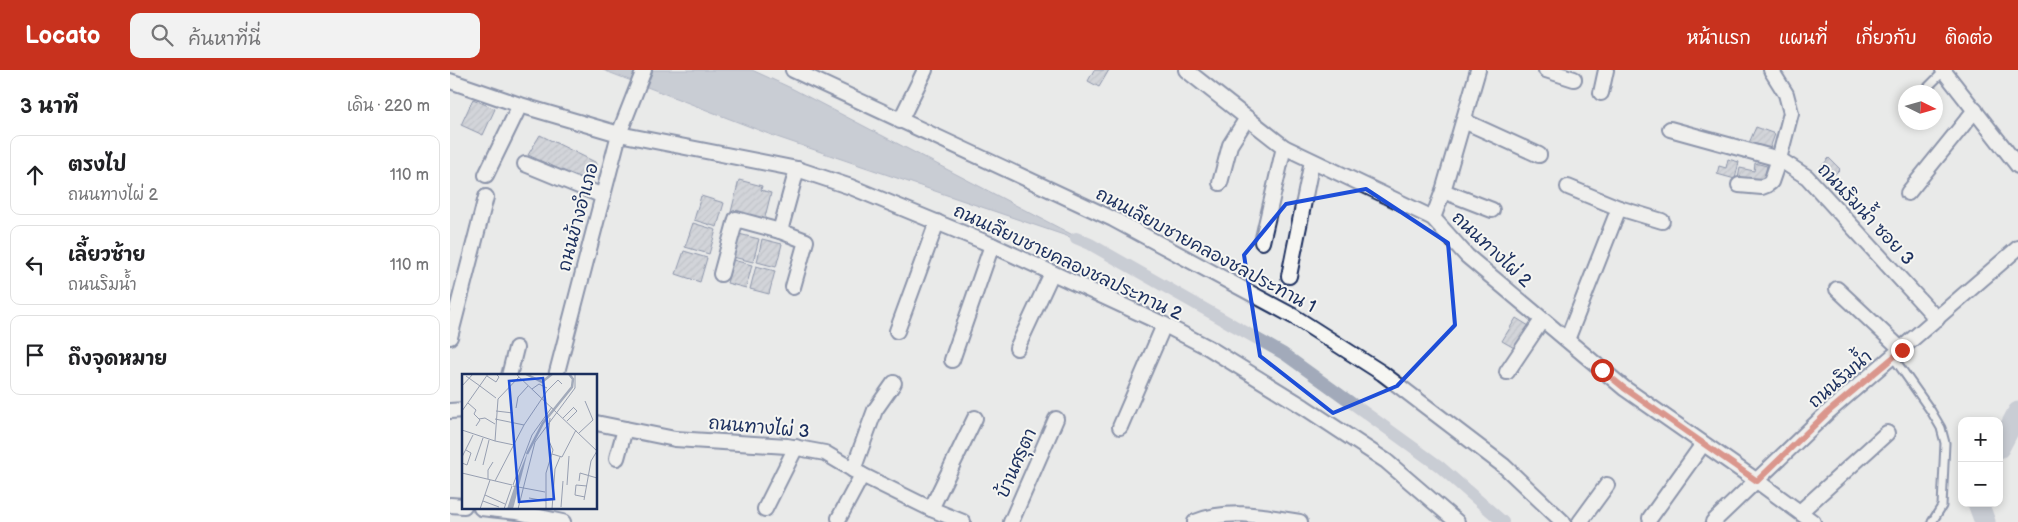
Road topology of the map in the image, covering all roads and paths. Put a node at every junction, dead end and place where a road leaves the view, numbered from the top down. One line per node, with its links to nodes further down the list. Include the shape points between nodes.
1 (644, 70): 20 (street, ถนนข้างอำเภอ)
2 (793, 70): 17 (street, ถนนเลียบชายคลองชลประทาน 1)
3 (925, 70): 17 (street)
4 (1478, 70): 18 (street)
5 (1546, 70): 10 (street)
6 (1606, 70): 13 (street)
7 (1771, 70): 23 (street, via 1786,94 1791,113)
8 (1190, 71): 16 (street, ถนนทางไผ่ 2)
9 (1943, 71): 12 (lane); 15 (street)
10 (1574, 79)
11 (450, 81): 14 (street, ถนนเลียบชายคลองชลประทาน 2)
12 (1930, 85)
13 (1601, 93)
14 (520, 105): 20 (street, ถนนเลียบชายคลองชลประทาน 2); 28 (street)
15 (1975, 110): 26 (street); 33 (street)
16 (1247, 118): 21 (street, ถนนทางไผ่ 2); 29 (street, via 1230,145)
17 (900, 121): 88 (street, ถนนเลียบชายคลองชลประทาน 1, via 1114,219 1293,316 1382,373 1497,460)
18 (1464, 121): 22 (street); 32 (street)
19 (1670, 129): 23 (street, ถนนริมน้ำ ซอย 3)
20 (619, 134): 27 (street, ถนนเลียบชายคลองชลประทาน 2); 34 (street, ถนนข้างอำเภอ)
21 (1284, 147): 24 (street, ถนนทางไผ่ 2); 42 (street)
22 (1538, 155)
23 (1779, 159): 30 (street, via 1767,185); 50 (street, ถนนริมน้ำ ซอย 3, via 1807,177)
24 (1312, 161): 38 (street, ถนนทางไผ่ 2); 47 (street)
25 (525, 164): 34 (street)
26 (2018, 166)
27 (797, 169): 40 (street, ถนนเลียบชายคลองชลประทาน 2); 41 (street)
28 (486, 175)
29 (1220, 182)
30 (1740, 184)
31 (1568, 187): 36 (street)
32 (1443, 191): 37 (street); 38 (street)
33 (1908, 193)
34 (603, 196): 62 (street, ถนนข้างอำเภอ)
35 (486, 197): 54 (street)
36 (1620, 208): 39 (street); 55 (street)
37 (1492, 210)
38 (1433, 218): 51 (street, ถนนทางไผ่ 2, via 1467,256)
39 (1662, 221)
40 (937, 222): 43 (street, ถนนเลียบชายคลองชลประทาน 2); 53 (street)
41 (780, 230): 46 (street, via 736,219); 48 (street, via 806,241)
42 (1262, 242)
43 (992, 246): 45 (street, ถนนเลียบชายคลองชลประทาน 2); 59 (street)
44 (2018, 248): 50 (street, ถนนริมน้ำ)
45 (1052, 273): 52 (street, ถนนเลียบชายคลองชลประทาน 2); 57 (street)
46 (721, 274)
47 (1289, 276)
48 (793, 287)
49 (1837, 289): 58 (street)
50 (1937, 319): 58 (street, ถนนริมน้ำ)
51 (1542, 320): 55 (street, ถนนทางไผ่ 2); 60 (street)
52 (1164, 325): 67 (street); 87 (street, ถนนเลียบชายคลองชลประทาน 2, via 1209,348 1386,462)
53 (897, 331)
54 (450, 337)
55 (1567, 340): 70 (street, ถนนทางไผ่ 2, via 1624,388)
56 (516, 348): 61 (street)
57 (1017, 348)
58 (1898, 354): 74 (street, ถนนริมน้ำ, via 1828,412); 92 (lane, via 1941,428 1945,443 1942,506)
59 (952, 360)
60 (1507, 372)
61 (510, 374)
62 (557, 374)
63 (894, 383): 73 (street, via 875,410)
64 (975, 418): 77 (street)
65 (1056, 419): 84 (street, บ้านศรุตา)
66 (598, 423): 68 (street, ถนนทางไผ่ 3)
67 (1120, 427)
68 (625, 429): 71 (street, ถนนทางไผ่ 3, via 675,439); 72 (street)
69 (1887, 432): 79 (street)
70 (1703, 444): 74 (street, ถนนทางไผ่ 2); 81 (street)
71 (796, 447): 73 (street, ถนนทางไผ่ 3, via 825,453); 76 (street)
72 (618, 458)
73 (858, 472): 77 (street, ถนนทางไผ่ 3); 80 (street)
74 (1757, 481): 79 (street, ถนนทางไผ่ 2); 90 (street, ถนนริมน้ำ)
75 (1607, 485): 89 (street)
76 (765, 509)
77 (931, 509): 83 (street, ถนนทางไผ่ 3)
78 (500, 510): 82 (street)
79 (1800, 512): 91 (street, ถนนทางไผ่ 2)
80 (839, 518)
81 (1650, 518)
82 (564, 522)
83 (963, 522)
84 (1011, 522)
85 (1195, 522): 86 (street, via 1224,514 1254,514)
86 (1300, 522)
87 (1457, 522)
88 (1563, 522)
89 (1580, 522)
90 (1713, 522)
91 (1813, 522)
92 (1932, 522)

